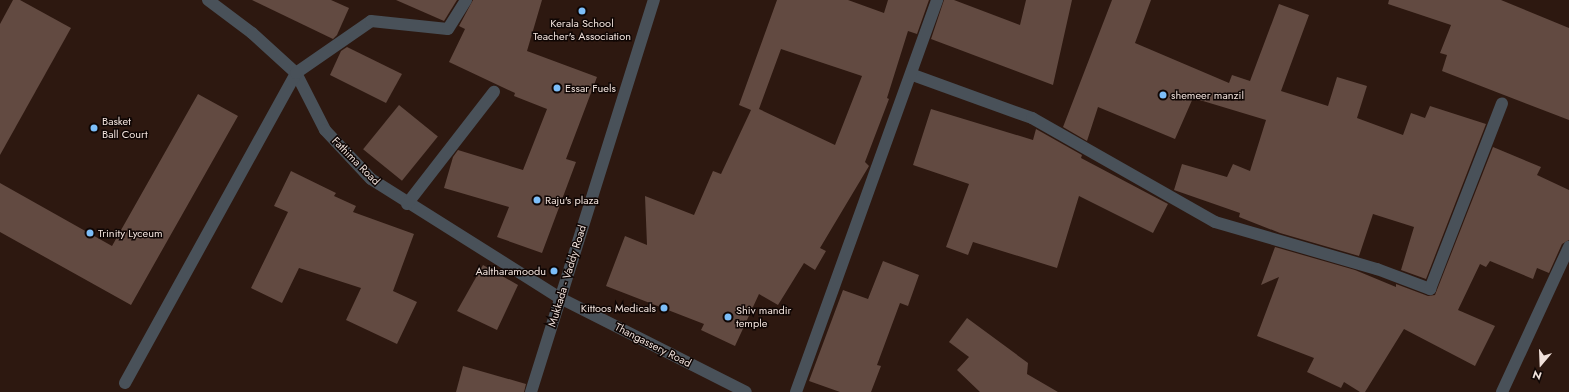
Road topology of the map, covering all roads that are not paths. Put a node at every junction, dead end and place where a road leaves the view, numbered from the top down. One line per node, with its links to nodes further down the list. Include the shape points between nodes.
1 (208, 0): 5 (street, Fathima Road, via 252,32)
2 (466, 0): 5 (street, via 448,29 371,21)
3 (654, 0): 11 (street, Mukkada - Vaddy Road)
4 (937, 0): 6 (street)
5 (296, 73): 9 (street, Fathima Road, via 325,130 371,179); 12 (street)
6 (913, 75): 8 (street, via 1032,118 1215,222 1377,269 1430,289); 15 (street)
7 (494, 92): 9 (street)
8 (1502, 103)
9 (407, 204): 11 (street, Fathima Road)
10 (1569, 247): 16 (street)
11 (560, 298): 13 (street, Mukkada - Vaddy Road); 14 (street, Thangassery Road)
12 (125, 383)
13 (531, 392)
14 (746, 392)
15 (796, 392)
16 (1502, 392)

